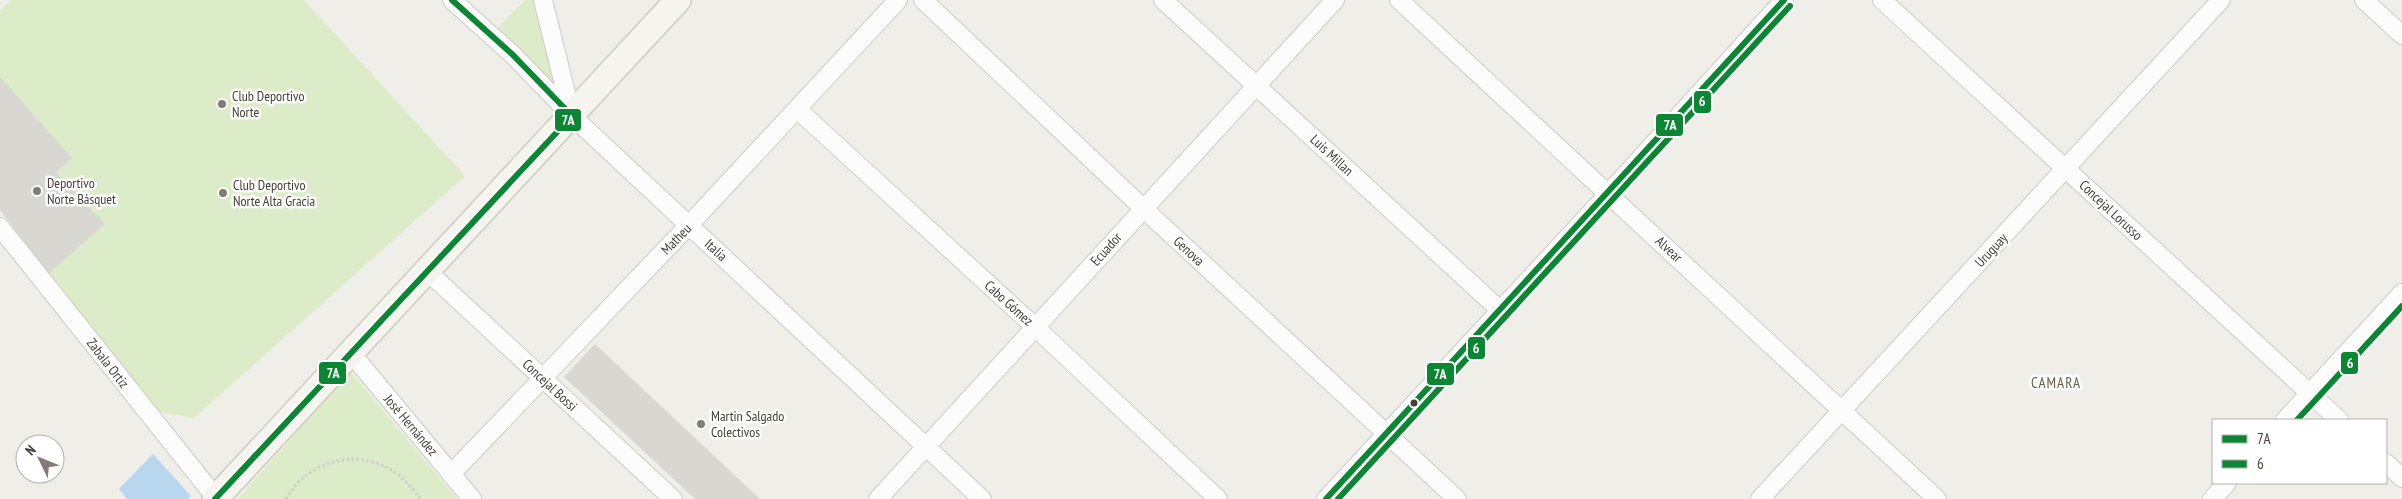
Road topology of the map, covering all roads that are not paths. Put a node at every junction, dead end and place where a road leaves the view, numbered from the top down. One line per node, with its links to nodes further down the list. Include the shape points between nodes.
1 (452, 0): 16 (street, Italia, via 513,55)
2 (544, 0): 16 (street)
3 (678, 0): 16 (main road)
4 (898, 0): 15 (street, Matheu)
5 (923, 0): 19 (street, Genova)
6 (1163, 0): 14 (street, Luis Millan)
7 (1335, 0): 14 (street, Ecuador)
8 (1399, 0): 18 (street, Alvear)
9 (1784, 0): 18 (street)
10 (1882, 0): 17 (street, Concejal Lorusso)
11 (2221, 0): 17 (street, Uruguay)
12 (2364, 0): 13 (street)
13 (2402, 34)
14 (1257, 86): 19 (street, Ecuador); 24 (street, Luis Millan)
15 (797, 109): 20 (street, Matheu); 25 (street, Cabo Gómez)
16 (572, 116): 20 (street, Italia); 22 (main road)
17 (2066, 168): 28 (street, Concejal Lorusso); 29 (street, Uruguay)
18 (1609, 193): 24 (street); 29 (street, Alvear)
19 (1144, 209): 25 (street, Ecuador); 32 (street, Genova)
20 (690, 225): 27 (street, Matheu); 33 (street, Italia)
21 (0, 227): 38 (street, Zabala Ortiz)
22 (427, 271): 26 (main road); 27 (street, Concejal Bossi)
23 (2402, 293): 28 (street)
24 (1500, 311): 32 (street)
25 (1035, 327): 33 (street, Ecuador); 43 (street, Cabo Gómez)
26 (349, 353): 35 (street, José Hernández); 38 (main road)
27 (542, 379): 35 (street, Matheu); 40 (street, Concejal Bossi)
28 (2309, 394): 30 (street); 31 (street, Concejal Lorusso)
29 (1842, 412): 46 (street, Uruguay); 47 (street, Alvear)
30 (2286, 419)
31 (2338, 419)
32 (1386, 434): 44 (street); 45 (street, Genova)
33 (926, 447): 41 (street, Ecuador); 42 (street, Italia)
34 (2387, 464): 36 (street)
35 (451, 474): 39 (street, José Hernández)
36 (2402, 478)
37 (2226, 484): 48 (street)
38 (216, 499)
39 (472, 499)
40 (673, 499)
41 (878, 499)
42 (982, 499)
43 (1218, 499)
44 (1326, 499)
45 (1457, 499)
46 (1760, 499)
47 (1937, 499)
48 (2212, 499)

